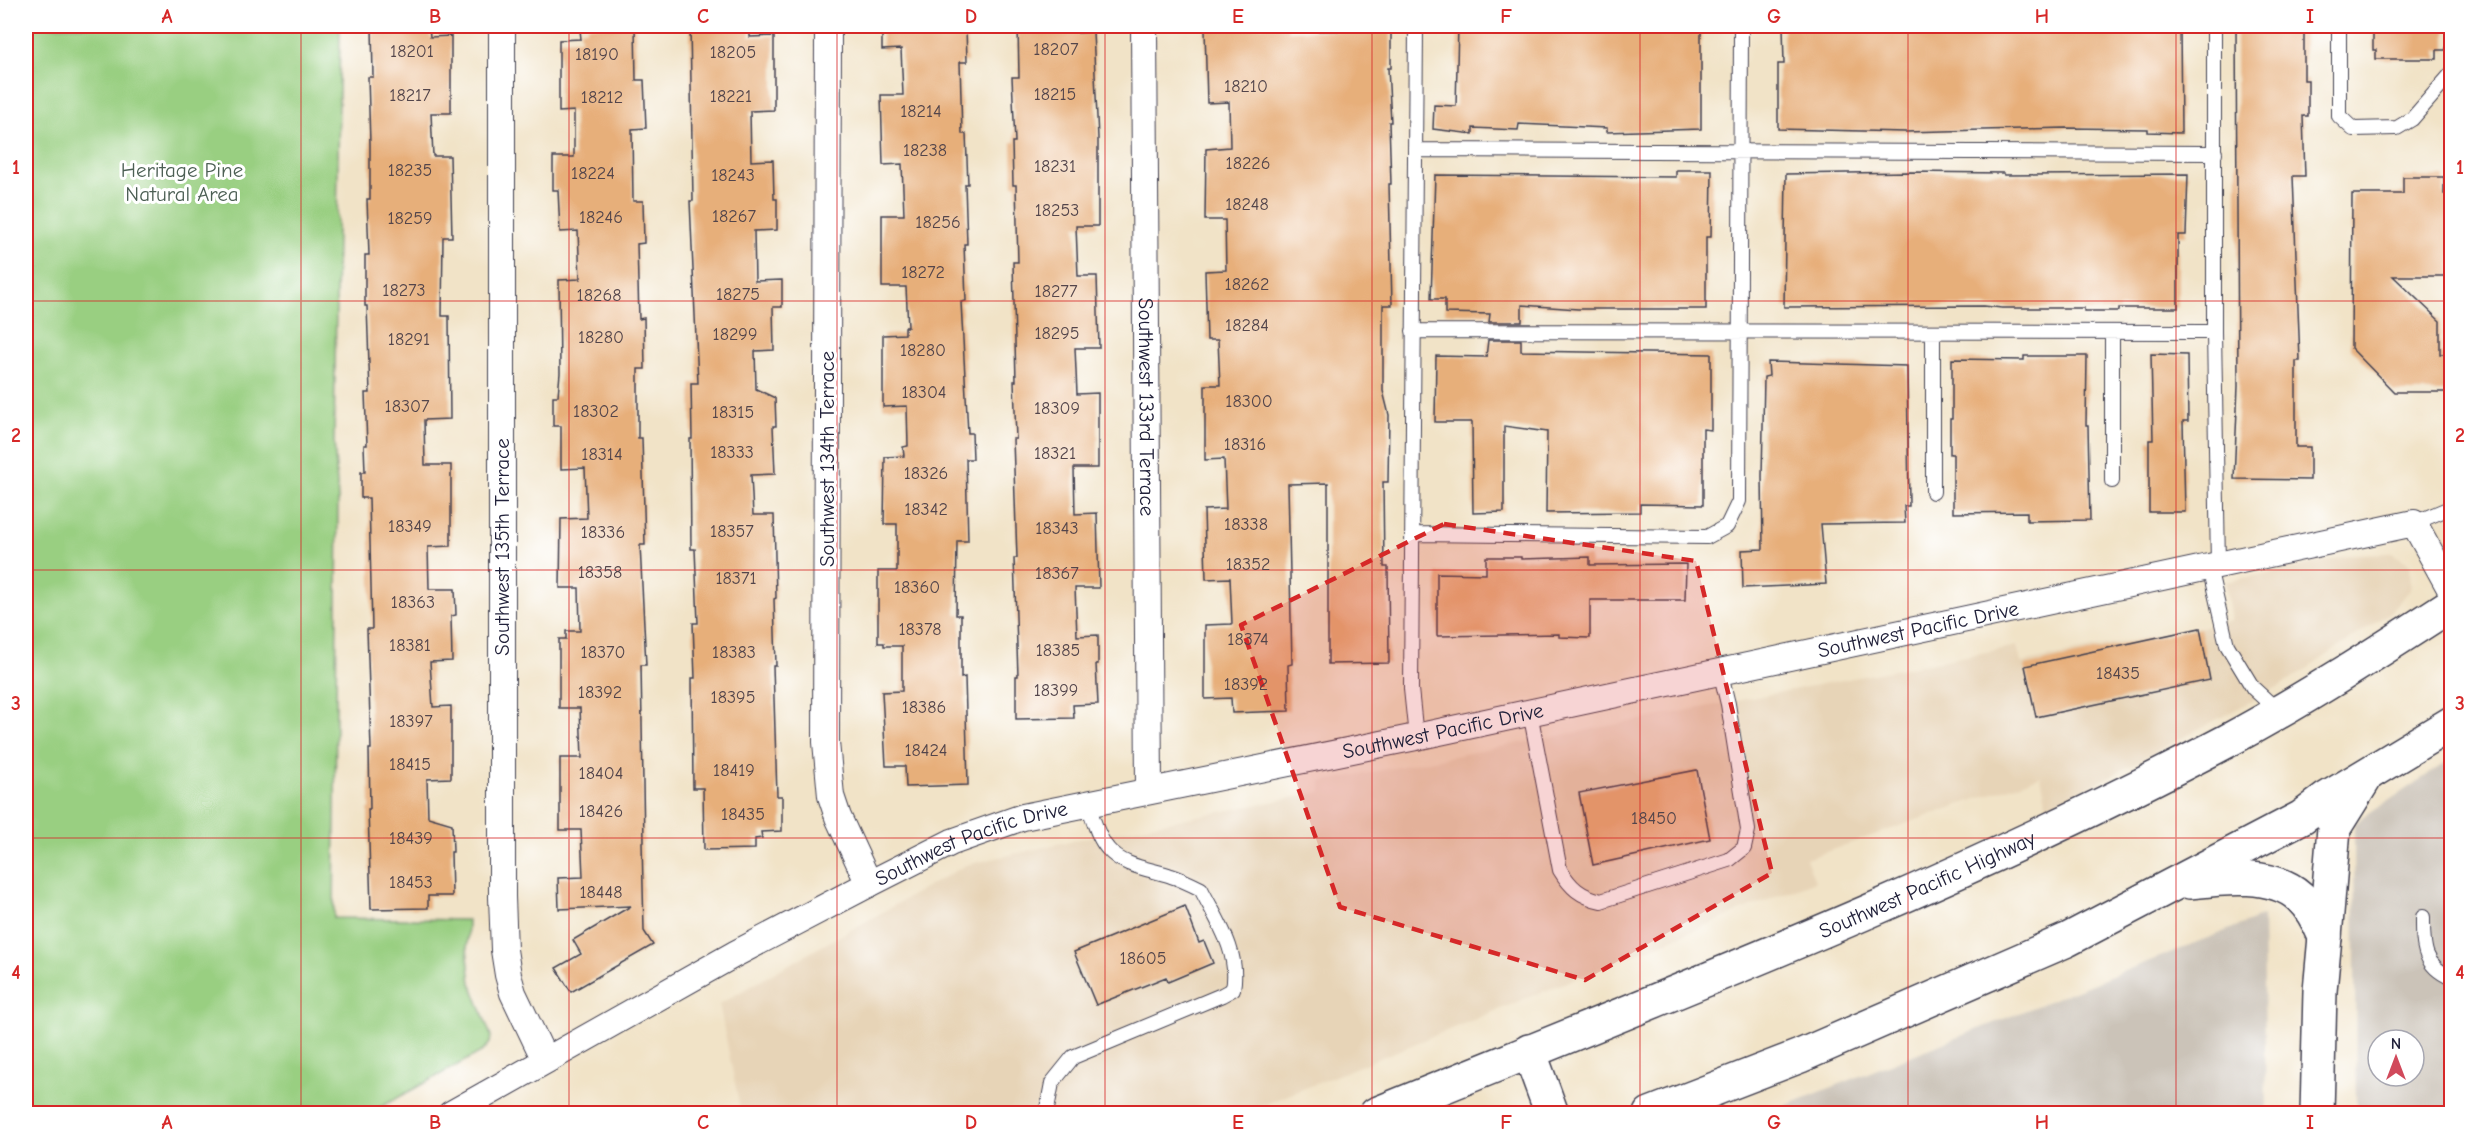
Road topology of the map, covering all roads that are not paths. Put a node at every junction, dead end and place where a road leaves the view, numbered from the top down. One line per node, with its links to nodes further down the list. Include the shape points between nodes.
1 (502, 26): 39 (street, Southwest 135th Terrace, via 503,939 513,993)
2 (828, 26): 34 (street, Southwest 134th Terrace, via 825,742 837,817)
3 (1144, 26): 31 (street, Southwest 133rd Terrace)
4 (1416, 26): 9 (lane)
5 (1741, 26): 10 (lane)
6 (2214, 26): 11 (lane)
7 (2339, 26): 8 (lane, via 2339,116 2353,129 2397,128 2412,119)
8 (2451, 73)
9 (1415, 150): 10 (lane); 12 (lane)
10 (1740, 150): 11 (lane); 13 (lane)
11 (2215, 153): 15 (lane)
12 (1413, 331): 13 (lane); 21 (lane)
13 (1740, 332): 14 (lane); 21 (lane, via 1738,501 1727,526 1707,537)
14 (1933, 332): 16 (lane); 18 (lane)
15 (2214, 332): 16 (lane); 22 (lane)
16 (2112, 333): 17 (lane)
17 (2112, 481)
18 (1933, 492)
19 (2451, 507): 20 (lane)
20 (2414, 523): 22 (street, Southwest Pacific Drive); 23 (street)
21 (1412, 534): 29 (lane, via 1410,689)
22 (2214, 566): 25 (street, Southwest Pacific Drive); 27 (lane, via 2227,645 2253,688)
23 (2451, 592)
24 (2451, 604): 27 (main road, Southwest Pacific Highway)
25 (1720, 671): 26 (street, Southwest Pacific Drive); 26 (lane, via 1748,830 1744,848 1729,860 1601,901 1584,897 1569,886 1560,870)
26 (1530, 712): 29 (street, Southwest Pacific Drive)
27 (2279, 712): 38 (main road, Southwest Pacific Highway, via 1963,871)
28 (2451, 723): 30 (main road)
29 (1416, 737): 31 (street, Southwest Pacific Drive)
30 (2368, 774): 33 (main road, via 2302,817); 36 (main road, via 2334,828)
31 (1149, 790): 32 (street, Southwest Pacific Drive)
32 (1088, 803): 34 (street, Southwest Pacific Drive, via 987,828); 42 (lane, via 1108,850 1127,862 1201,889 1233,954 1236,975 1233,989 1222,995 1073,1057 1052,1083)
33 (2176, 883): 36 (main road, via 2223,878 2278,884 2299,896 2315,915); 40 (main road, via 2056,944)
34 (869, 884): 39 (street, Southwest Pacific Drive)
35 (2423, 916): 37 (lane, via 2423,944 2430,964)
36 (2325, 937): 45 (main road)
37 (2451, 978)
38 (1529, 1051): 43 (main road, Southwest Pacific Highway); 44 (main road)
39 (545, 1060): 41 (street, Southwest Pacific Drive)
40 (1669, 1110)
41 (451, 1113)
42 (1046, 1113)
43 (1376, 1113)
44 (1552, 1113)
45 (2317, 1113)

